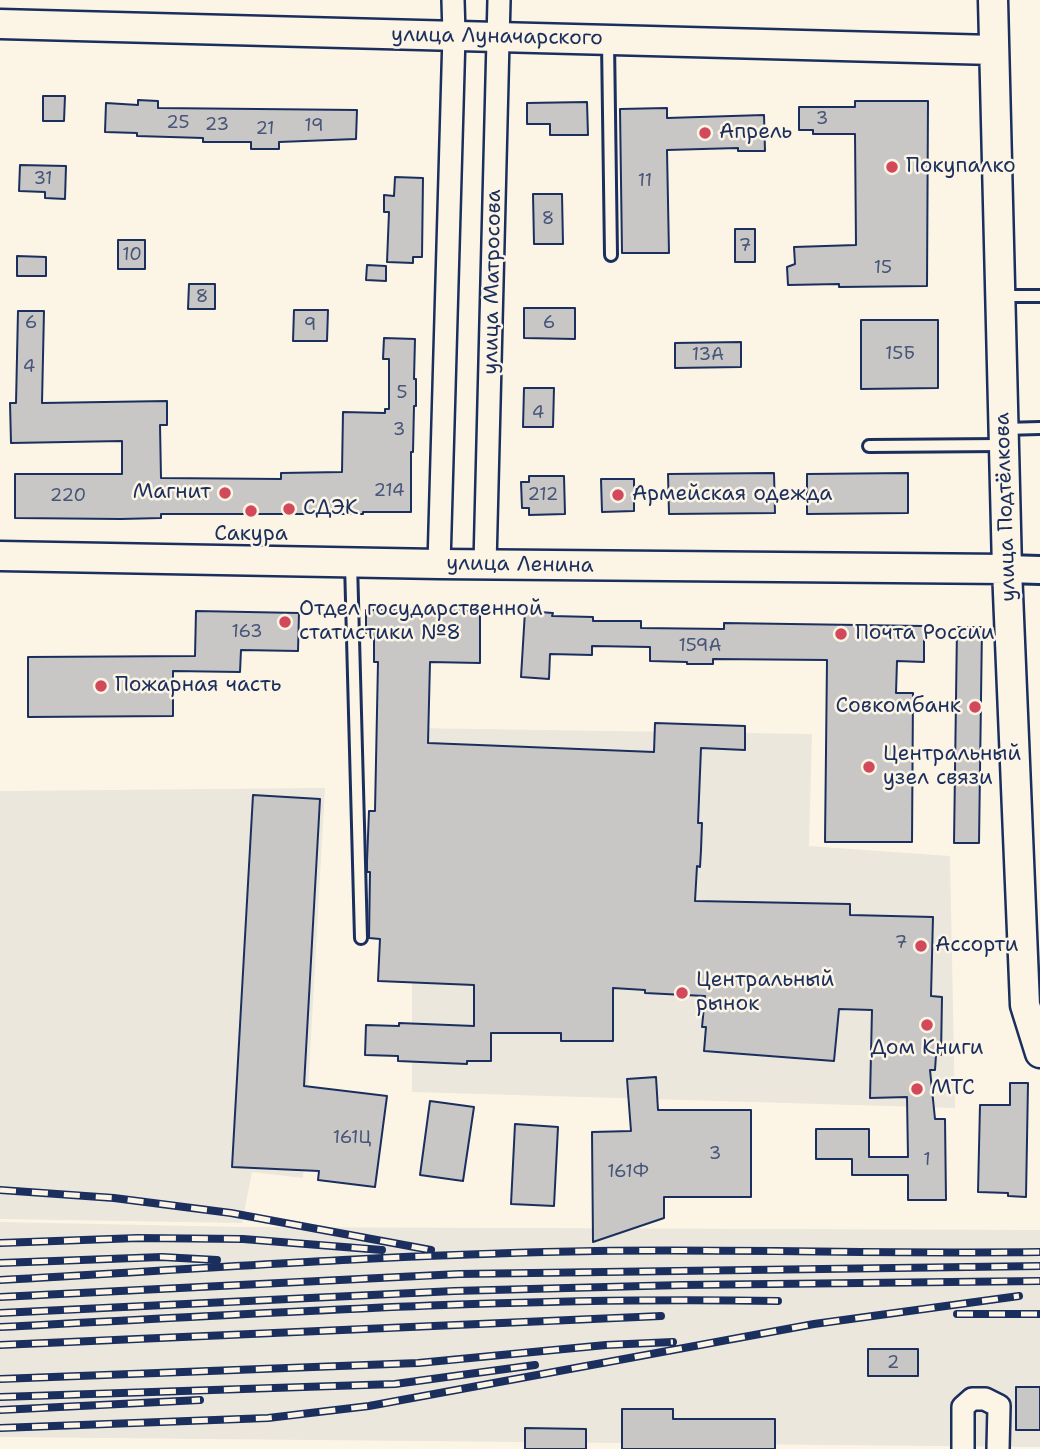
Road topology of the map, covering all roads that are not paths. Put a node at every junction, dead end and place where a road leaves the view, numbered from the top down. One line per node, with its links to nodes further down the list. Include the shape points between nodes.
1 (453, 0): 5 (street)
2 (499, 0): 6 (street, улица Матросова)
3 (993, 0): 8 (main road, улица Подтёлкова)
4 (0, 24): 5 (main road, улица Луначарского)
5 (454, 36): 6 (main road, улица Луначарского); 17 (street)
6 (499, 37): 7 (main road, улица Луначарского); 18 (street, улица Матросова)
7 (608, 40): 8 (main road, улица Луначарского); 9 (lane)
8 (994, 50): 10 (main road, улица Подтёлкова)
9 (611, 255)
10 (1000, 296): 11 (lane); 13 (main road, улица Подтёлкова)
11 (1040, 296)
12 (1040, 428): 13 (lane)
13 (1004, 437): 14 (lane); 19 (main road, улица Подтёлкова)
14 (869, 446)
15 (0, 556): 16 (main road, улица Ленина)
16 (351, 563): 17 (main road, улица Ленина); 21 (lane)
17 (439, 564): 18 (main road, улица Ленина)
18 (485, 565): 19 (main road, улица Ленина)
19 (1007, 569): 20 (street, улица Ленина); 22 (main road, улица Подтёлкова)
20 (1040, 570)
21 (360, 938)
22 (1032, 1003): 23 (main road, улица Подтёлкова)
23 (1040, 1053)
24 (963, 1449): 25 (street, via 963,1407 971,1399 985,1399 999,1406)
25 (998, 1449)

